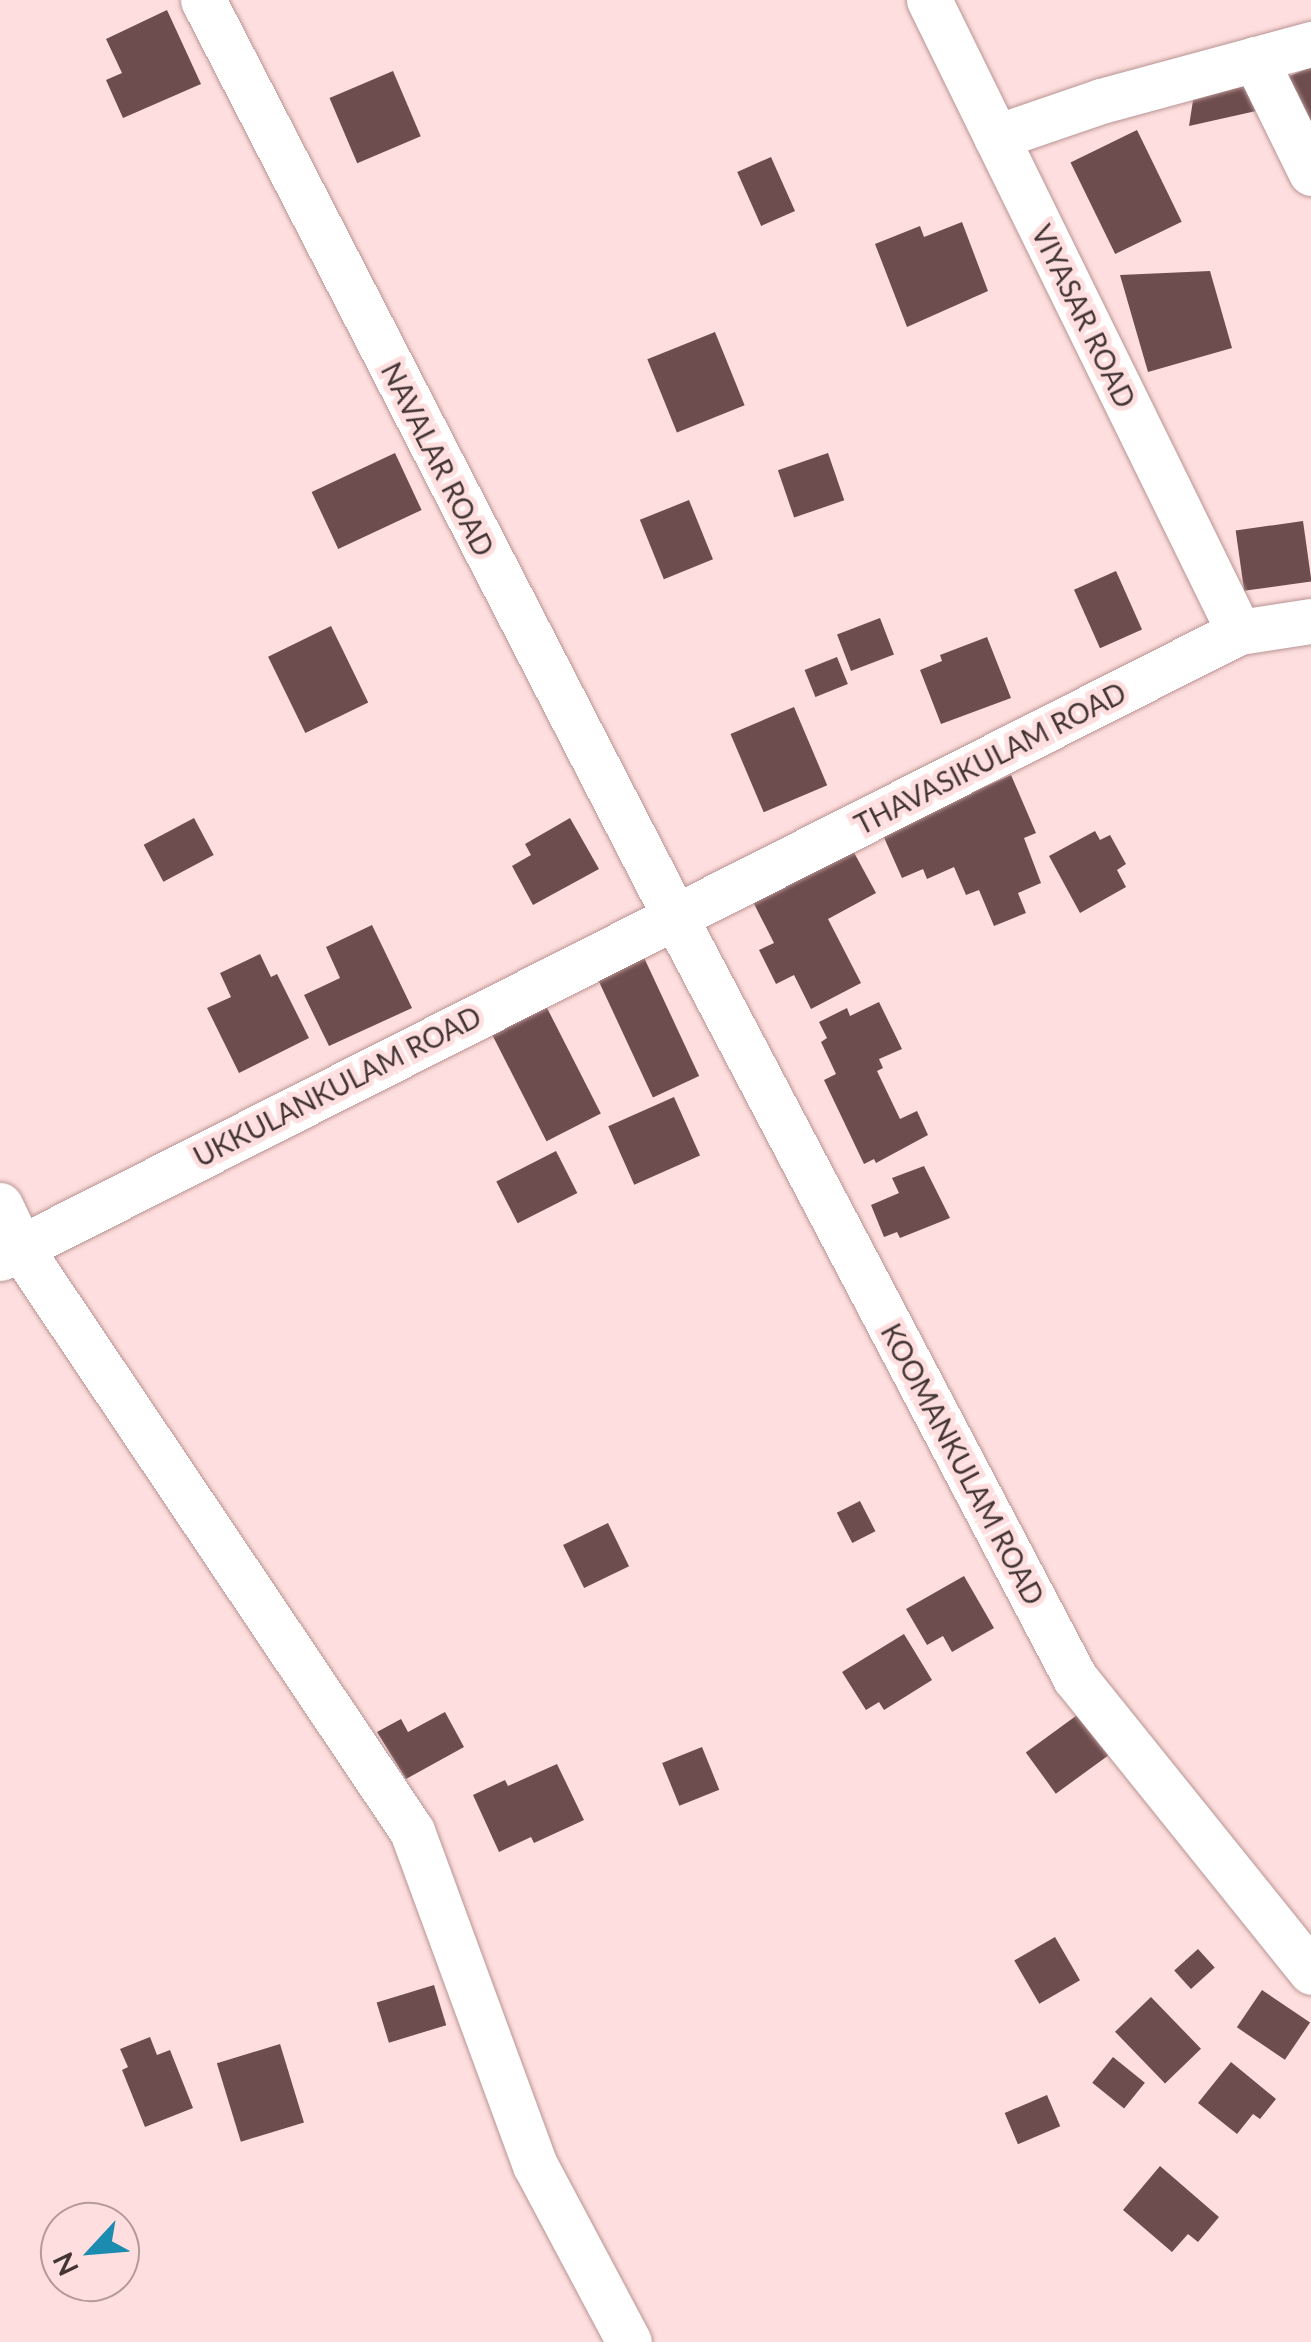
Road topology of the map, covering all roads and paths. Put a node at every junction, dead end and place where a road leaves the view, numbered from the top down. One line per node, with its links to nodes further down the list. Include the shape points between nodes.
1 (204, 0): 9 (street, NAVALAR ROAD)
2 (929, 0): 5 (street, VIYASAR ROAD)
3 (1311, 44): 4 (street)
4 (1255, 59): 5 (street); 6 (street)
5 (996, 137): 8 (street, VIYASAR ROAD)
6 (1311, 173)
7 (1311, 621): 8 (street, THAVASIKULAM ROAD)
8 (1239, 632): 9 (street, THAVASIKULAM ROAD)
9 (676, 917): 11 (street, UKKULANKULAM ROAD); 12 (street, KOOMANKULAM ROAD, via 1075,1678)
10 (0, 1205): 11 (street)
11 (10, 1253): 13 (street, via 412,1831 535,2165)
12 (1311, 1972)
13 (629, 2342)

